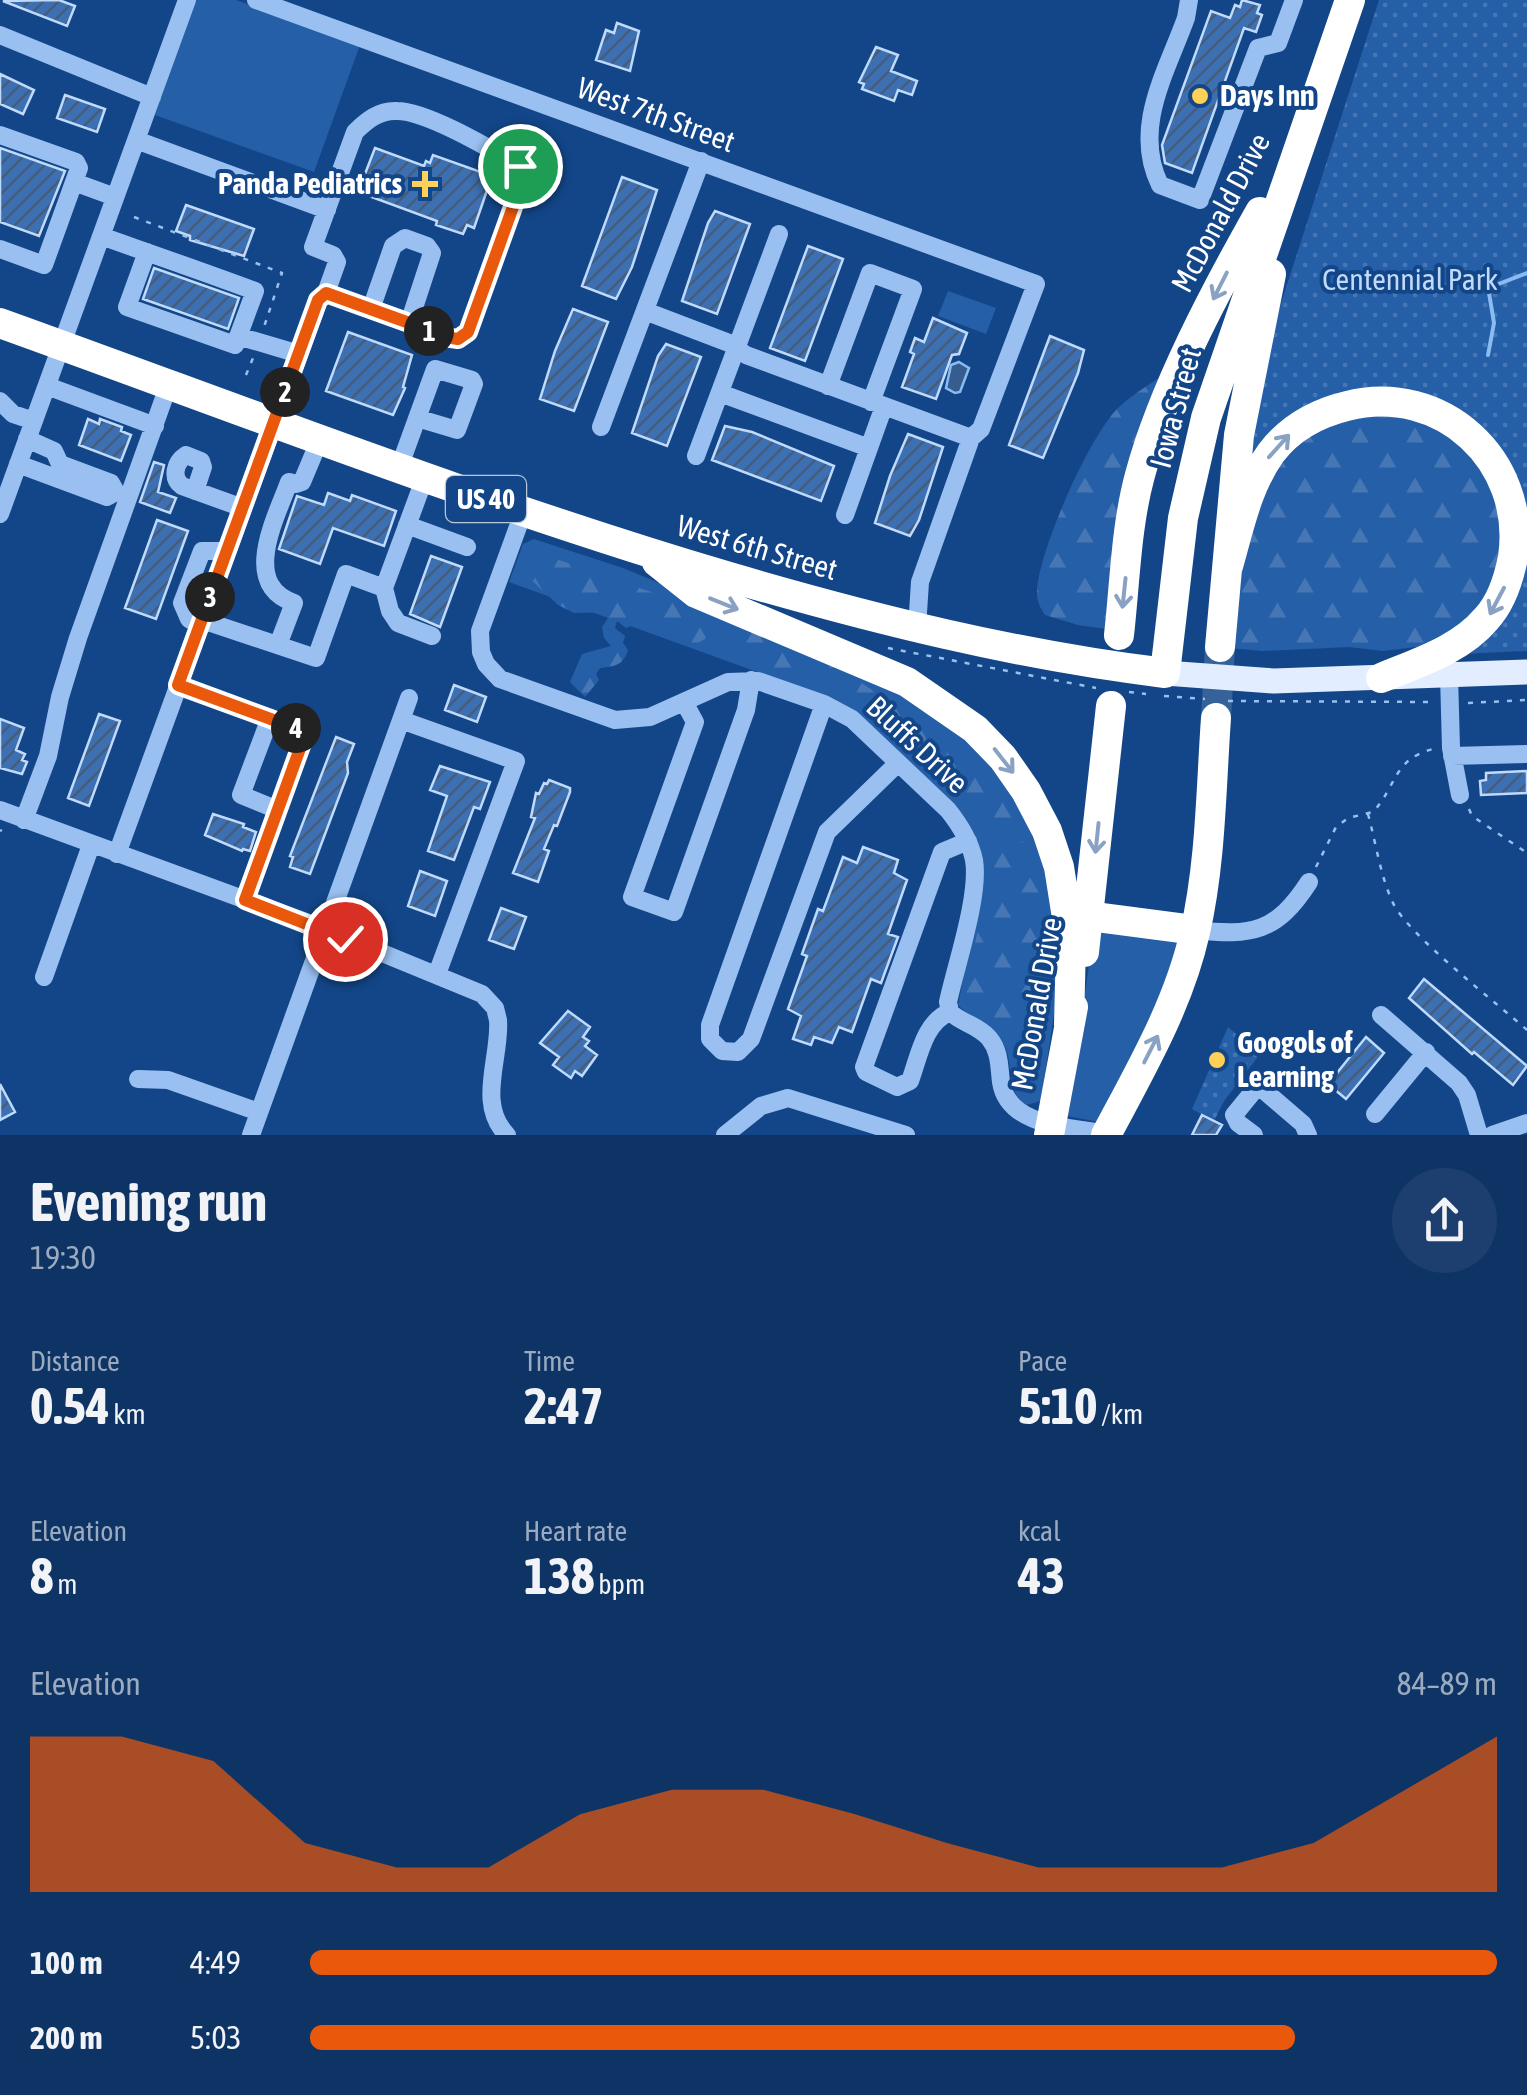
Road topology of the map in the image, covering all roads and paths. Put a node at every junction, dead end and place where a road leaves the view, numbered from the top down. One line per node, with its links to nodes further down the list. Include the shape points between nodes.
1 (186, 0): 8 (street)
2 (256, 0): 6 (street, West 7th Street)
3 (1189, 0): 4 (street, via 1148,122 1149,150 1160,185 1200,200 1258,48 1278,43)
4 (1294, 0)
5 (1345, 2): 10 (highway, Iowa Street)
6 (300, 7): 12 (street, West 7th Street)
7 (0, 35): 8 (street)
8 (152, 97): 11 (street)
9 (0, 135): 13 (street, via 76,162)
10 (1300, 139): 55 (highway, McDonald Drive, via 1245,396); 59 (highway, McDonald Drive, one-way to 59, via 1219,286 1148,448 1133,507); 63 (highway, Iowa Street, via 1198,449 1174,573)
11 (136, 140): 14 (street); 15 (street)
12 (701, 161): 22 (street); 40 (street, West 7th Street, via 1036,284 982,429)
13 (74, 182): 14 (street); 18 (street, via 44,265)
14 (115, 198): 17 (street)
15 (327, 210): 20 (street, via 314,248 337,258); 24 (street, via 356,132 386,112 399,110 464,134 520,166 522,182 468,332 451,338)
16 (780, 234): 27 (street)
17 (101, 236): 19 (street); 26 (street)
18 (0, 249)
19 (147, 252): 25 (street, via 255,291); 25 (street, via 127,307 235,346)
20 (326, 293): 21 (street); 28 (street)
21 (370, 309): 24 (street); 24 (street, via 398,240 405,238 432,253)
22 (645, 311): 27 (street); 38 (street)
23 (0, 323): 26 (highway, West 6th Street / US 40)
24 (409, 323)
25 (238, 336): 28 (street)
26 (62, 345): 29 (highway, West 6th Street / US 40); 30 (street)
27 (736, 349): 31 (street); 32 (street)
28 (299, 354): 36 (street)
29 (169, 384): 36 (highway, West 6th Street / US 40); 37 (street)
30 (47, 386): 37 (street); 39 (street)
31 (828, 386): 34 (street); 34 (street, via 870,272 913,289)
32 (720, 393): 42 (street); 43 (street)
33 (0, 400): 39 (street)
34 (877, 404): 40 (street); 42 (street)
35 (417, 418): 45 (street)
36 (274, 422): 41 (highway, West 6th Street / US 40); 48 (street)
37 (155, 426): 83 (street, via 78,638)
38 (601, 427)
39 (31, 430): 44 (street); 44 (street, via 60,464 111,482 116,492 107,497)
40 (971, 438): 58 (street, via 920,582)
41 (320, 439): 45 (highway, West 6th Street / US 40); 61 (street, via 302,482 289,482 263,556 282,599 294,604)
42 (869, 448): 51 (street)
43 (696, 456)
44 (18, 464): 46 (street)
45 (412, 472): 49 (highway, West 6th Street / US 40); 52 (street)
46 (4, 491): 50 (street)
47 (195, 491): 48 (street)
48 (243, 508): 57 (street, via 227,551 206,548 194,570 182,603 189,619)
49 (523, 513): 54 (highway, West 6th Street / US 40); 70 (street, via 480,631 492,673 509,685 614,720 650,716)
50 (0, 514)
51 (845, 515)
52 (407, 525): 53 (street); 56 (street)
53 (467, 547)
54 (643, 551): 58 (highway, West 6th Street / US 40); 97 (highway, one-way to 97, via 696,592 907,682 975,729 1003,758 1040,818 1059,866 1070,943)
55 (1228, 566): 62 (highway, McDonald Drive); 66 (highway, one-way to 66, via 1259,472 1305,423 1356,404 1395,401 1426,408 1468,434 1497,469 1511,504 1514,546 1503,591 1475,630)
56 (384, 588): 60 (street, via 398,623); 61 (street, via 346,574 316,658)
57 (201, 622): 61 (street); 68 (street)
58 (918, 628): 63 (highway, West 6th Street / US 40)
59 (1119, 634)
60 (432, 636)
61 (278, 645)
62 (1220, 646)
63 (1165, 672): 66 (main road, West 6th Street, via 1274,681)
64 (1527, 672): 65 (main road, West 6th Street)
65 (1449, 676): 66 (main road, West 6th Street); 76 (street)
66 (1380, 678)
67 (751, 680): 70 (street, via 728,682); 70 (street, via 674,912 632,897 694,722); 71 (street, Bluffs Drive)
68 (178, 685): 73 (street); 87 (street)
69 (408, 698): 75 (street)
70 (684, 702)
71 (824, 704): 78 (street, Bluffs Drive, via 852,719); 78 (street, via 710,1024 715,1046 730,1053 749,1042 827,832)
72 (1112, 706): 90 (highway, McDonald Drive, one-way to 90)
73 (270, 718): 81 (street, via 306,732); 81 (street, via 241,795)
74 (1216, 718): 92 (highway)
75 (401, 720): 91 (street); 93 (street, via 516,761)
76 (1451, 752): 77 (street); 79 (street); 82 (path, via 1413,755)
77 (1527, 754)
78 (898, 763): 84 (street, Bluffs Drive, via 948,810)
79 (1460, 796): 86 (path, via 1472,816)
80 (0, 810): 83 (street)
81 (278, 810): 89 (street)
82 (1368, 814): 88 (path, via 1336,827); 98 (path, via 1394,907)
83 (24, 820): 85 (street)
84 (968, 841): 95 (street, Bluffs Drive, via 975,883); 95 (street, via 942,852 866,1072 897,1087 910,1082 930,1026)
85 (90, 845): 87 (street); 94 (street)
86 (1527, 853)
87 (117, 854): 89 (street)
88 (1309, 882): 92 (street, via 1286,912 1256,932)
89 (245, 900): 91 (street)
90 (1088, 916): 92 (highway); 97 (highway, McDonald Drive)
91 (324, 930): 93 (street); 101 (street)
92 (1195, 930): 109 (highway, one-way to 92, via 1157,1039)
93 (437, 974): 106 (street, via 482,994 495,1008 491,1103)
94 (44, 978)
95 (950, 1012): 104 (street, via 994,1045 1011,1106)
96 (1381, 1016): 99 (street)
97 (1069, 1025): 104 (highway, McDonald Drive)
98 (1527, 1030)
99 (1426, 1052): 102 (street); 112 (street, via 1460,1083)
100 (138, 1080): 101 (street, via 168,1080)
101 (259, 1112): 105 (street)
102 (1375, 1114)
103 (1527, 1123): 113 (street)
104 (1051, 1129): 109 (street)
105 (251, 1135)
106 (507, 1135)
107 (725, 1135): 108 (street, via 761,1106 788,1098)
108 (906, 1135)
109 (1106, 1135)
110 (1254, 1135): 111 (street, via 1234,1115 1261,1088)
111 (1308, 1135)
112 (1478, 1135)
113 (1492, 1135)

